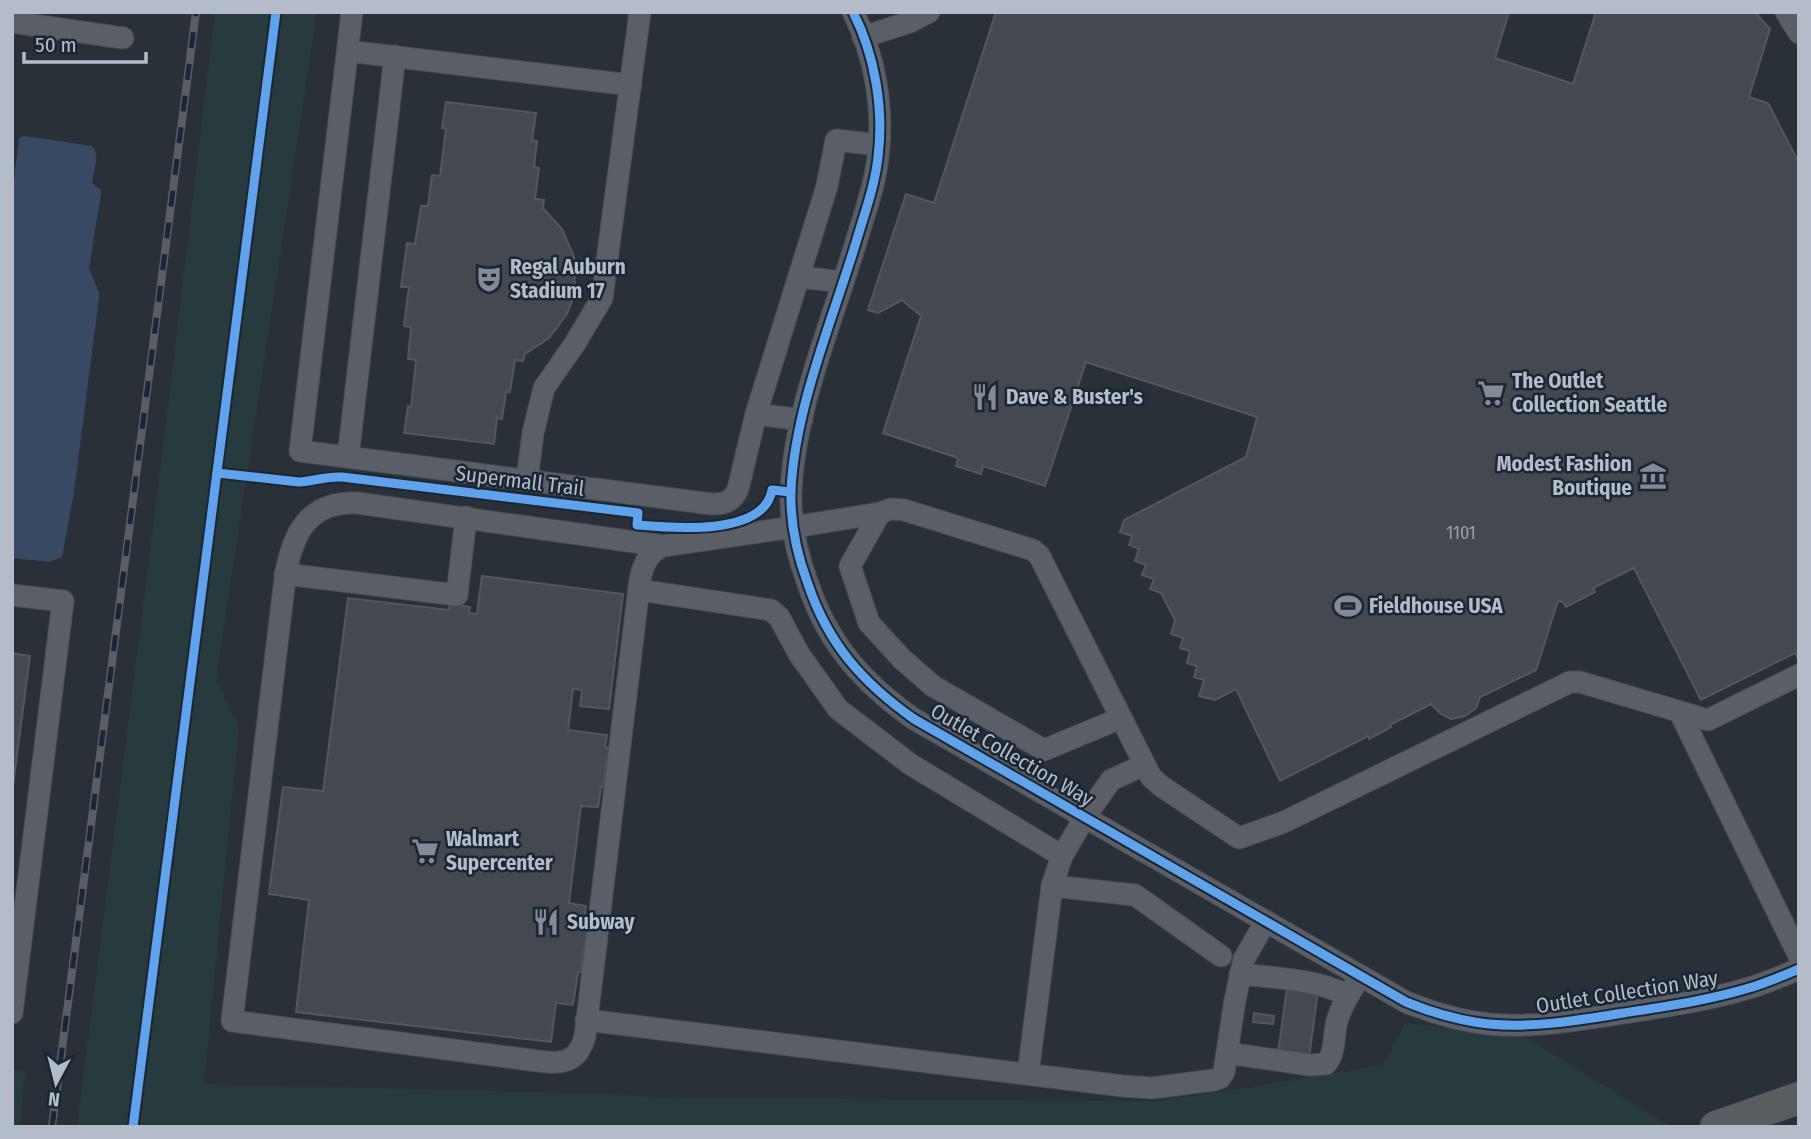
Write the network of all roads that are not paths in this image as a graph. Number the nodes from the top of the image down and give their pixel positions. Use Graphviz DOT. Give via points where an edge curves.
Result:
graph roads {
  1 [pos="352,12"];
  2 [pos="640,12"];
  3 [pos="853,12"];
  4 [pos="929,12"];
  5 [pos="1786,12"];
  6 [pos="12,22"];
  7 [pos="1799,33"];
  8 [pos="863,37"];
  9 [pos="123,38"];
  10 [pos="348,51"];
  11 [pos="395,56"];
  12 [pos="631,85"];
  13 [pos="879,145"];
  14 [pos="799,277"];
  15 [pos="843,282"];
  16 [pos="756,414"];
  17 [pos="802,420"];
  18 [pos="348,457"];
  19 [pos="527,480"];
  20 [pos="880,513"];
  21 [pos="466,517"];
  22 [pos="794,527"];
  23 [pos="663,546"];
  24 [pos="285,574"];
  25 [pos="639,590"];
  26 [pos="12,595"];
  27 [pos="1799,675"];
  28 [pos="1680,713"];
  29 [pos="1121,718"];
  30 [pos="914,719"];
  31 [pos="893,751"];
  32 [pos="1144,765"];
  33 [pos="1085,817"];
  34 [pos="1062,856"];
  35 [pos="1052,886"];
  36 [pos="1266,921"];
  37 [pos="1221,956"];
  38 [pos="1799,956"];
  39 [pos="1799,969"];
  40 [pos="1240,974"];
  41 [pos="1361,976"];
  42 [pos="1347,995"];
  43 [pos="12,1013"];
  44 [pos="586,1020"];
  45 [pos="1227,1053"];
  46 [pos="1028,1074"];
  47 [pos="1799,1098"];
  48 [pos="1716,1127"];
  1 -- 10 [label="street"];
  2 -- 12 [label="street"];
  3 -- 8 [label="street, Outlet Collection Way"];
  4 -- 8 [label="street"];
  5 -- 7 [label="street"];
  6 -- 9 [label="street"];
  8 -- 13 [label="street, Outlet Collection Way" via="877,94"];
  10 -- 11 [label="street"];
  10 -- 18 [label="street" via="300,452"];
  11 -- 12 [label="street"];
  11 -- 18 [label="street"];
  12 -- 19 [label="street" via="602,298 544,388"];
  13 -- 14 [label="street" via="835,140 827,186"];
  13 -- 15 [label="street, Outlet Collection Way" via="874,181"];
  14 -- 15 [label="street"];
  14 -- 16 [label="street"];
  15 -- 17 [label="street, Outlet Collection Way"];
  16 -- 17 [label="street"];
  16 -- 19 [label="street" via="737,492 725,503"];
  17 -- 22 [label="street, Outlet Collection Way" via="792,481"];
  18 -- 19 [label="street"];
  20 -- 22 [label="street"];
  20 -- 29 [label="street" via="904,510 1036,551"];
  20 -- 29 [label="street" via="850,566 869,623 933,686 1044,750"];
  21 -- 23 [label="street"];
  21 -- 24 [label="street" via="357,503 335,505 301,527"];
  21 -- 24 [label="street" via="457,594"];
  22 -- 23 [label="street"];
  22 -- 30 [label="street, Outlet Collection Way" via="802,566 824,625 865,679"];
  23 -- 25 [label="street" via="647,558"];
  24 -- 44 [label="street" via="232,1021 554,1063 567,1061 579,1051"];
  25 -- 31 [label="street" via="771,610 838,709"];
  25 -- 44 [label="street"];
  26 -- 43 [label="street" via="64,601"];
  27 -- 28 [label="street" via="1708,720"];
  28 -- 32 [label="street" via="1570,682 1284,822 1239,838 1161,786"];
  28 -- 38 [label="street"];
  29 -- 32 [label="street"];
  30 -- 31 [label="street"];
  30 -- 33 [label="street, Outlet Collection Way"];
  31 -- 34 [label="street"];
  32 -- 33 [label="street" via="1111,780"];
  33 -- 34 [label="street"];
  33 -- 36 [label="street, Outlet Collection Way"];
  34 -- 35 [label="street"];
  35 -- 37 [label="street" via="1135,895"];
  35 -- 46 [label="street"];
  36 -- 40 [label="street"];
  36 -- 41 [label="street, Outlet Collection Way"];
  39 -- 41 [label="street, Outlet Collection Way" via="1762,984 1652,1009 1531,1025 1490,1024 1435,1014"];
  40 -- 42 [label="street" via="1297,980"];
  40 -- 45 [label="street"];
  41 -- 42 [label="street"];
  42 -- 45 [label="street" via="1326,1064"];
  44 -- 46 [label="street"];
  45 -- 46 [label="street" via="1220,1078 1152,1088"];
  47 -- 48 [label="highway"];
}
